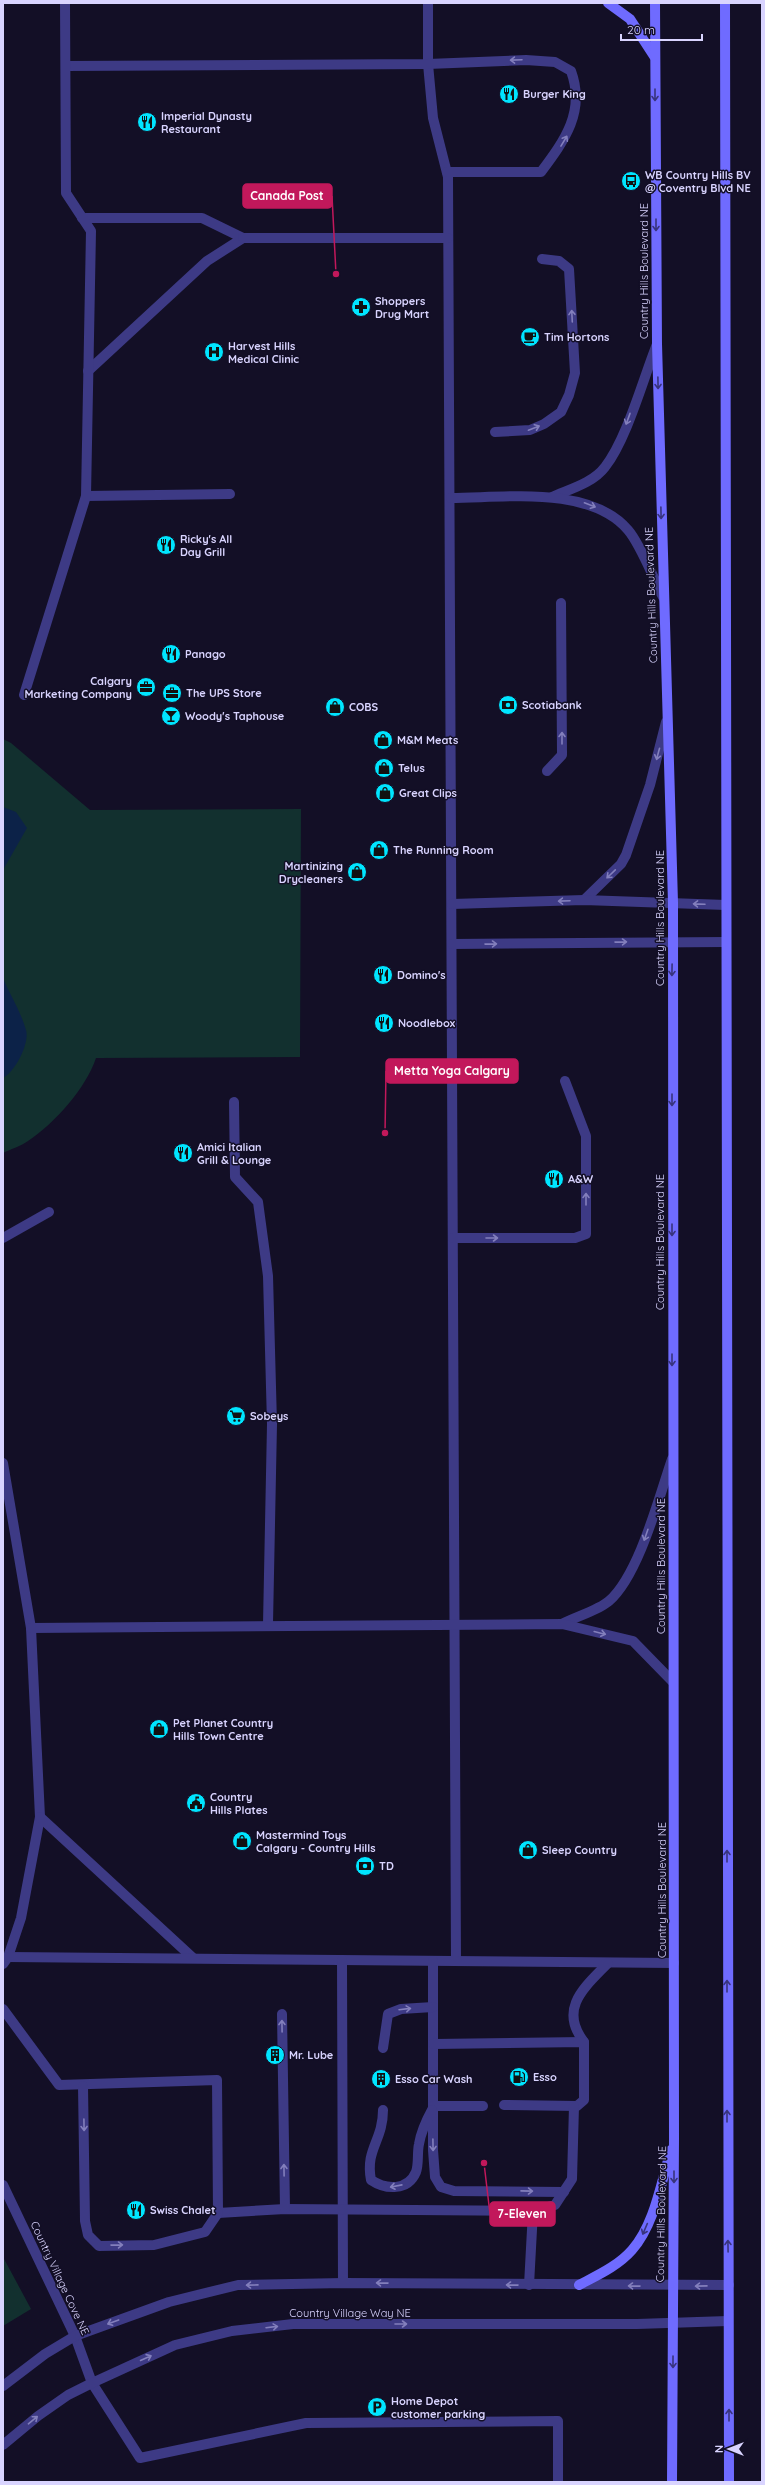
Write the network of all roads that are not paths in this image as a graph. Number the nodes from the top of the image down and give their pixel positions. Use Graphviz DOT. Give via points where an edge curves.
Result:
graph roads {
  1 [pos="65,3"];
  2 [pos="428,3"];
  3 [pos="608,3"];
  4 [pos="655,3"];
  5 [pos="725,3"];
  6 [pos="654,56"];
  7 [pos="428,64"];
  8 [pos="66,66"];
  9 [pos="447,172"];
  10 [pos="82,218"];
  11 [pos="243,238"];
  12 [pos="448,238"];
  13 [pos="542,259"];
  14 [pos="657,344"];
  15 [pos="88,371"];
  16 [pos="496,432"];
  17 [pos="230,494"];
  18 [pos="86,496"];
  19 [pos="552,497"];
  20 [pos="451,498"];
  21 [pos="662,597"];
  22 [pos="561,603"];
  23 [pos="24,695"];
  24 [pos="668,716"];
  25 [pos="547,771"];
  26 [pos="584,900"];
  27 [pos="673,903"];
  28 [pos="452,904"];
  29 [pos="726,905"];
  30 [pos="672,942"];
  31 [pos="726,942"];
  32 [pos="452,944"];
  33 [pos="565,1081"];
  34 [pos="234,1102"];
  35 [pos="48,1212"];
  36 [pos="3,1238"];
  37 [pos="453,1238"];
  38 [pos="672,1459"];
  39 [pos="3,1463"];
  40 [pos="268,1624"];
  41 [pos="562,1624"];
  42 [pos="454,1625"];
  43 [pos="31,1628"];
  44 [pos="673,1682"];
  45 [pos="40,1817"];
  46 [pos="193,1958"];
  47 [pos="6,1960"];
  48 [pos="342,1960"];
  49 [pos="433,1961"];
  50 [pos="456,1961"];
  51 [pos="608,1963"];
  52 [pos="674,1963"];
  53 [pos="433,2007"];
  54 [pos="3,2009"];
  55 [pos="282,2014"];
  56 [pos="584,2042"];
  57 [pos="433,2044"];
  58 [pos="383,2048"];
  59 [pos="83,2086"];
  60 [pos="433,2106"];
  61 [pos="483,2106"];
  62 [pos="504,2106"];
  63 [pos="574,2106"];
  64 [pos="384,2110"];
  65 [pos="674,2138"];
  66 [pos="3,2185"];
  67 [pos="564,2192"];
  68 [pos="285,2209"];
  69 [pos="343,2210"];
  70 [pos="533,2211"];
  71 [pos="218,2213"];
  72 [pos="343,2283"];
  73 [pos="530,2285"];
  74 [pos="579,2285"];
  75 [pos="729,2285"];
  76 [pos="673,2286"];
  77 [pos="728,2321"];
  78 [pos="673,2323"];
  79 [pos="75,2336"];
  80 [pos="92,2383"];
  81 [pos="3,2386"];
  82 [pos="3,2445"];
  83 [pos="558,2482"];
  84 [pos="672,2482"];
  85 [pos="730,2482"];
  1 -- 8 [label="street"];
  2 -- 7 [label="street"];
  3 -- 6 [label="main road" via="630,19"];
  4 -- 6 [label="main road, Country Hills Boulevard NE"];
  5 -- 29 [label="main road"];
  6 -- 14 [label="main road, Country Hills Boulevard NE, one-way"];
  7 -- 8 [label="street"];
  7 -- 9 [label="street" via="433,118"];
  9 -- 7 [label="street, one-way" via="541,172 565,140 572,122 575,82 571,71 555,62 526,60"];
  8 -- 10 [label="street" via="66,193"];
  9 -- 12 [label="street"];
  10 -- 11 [label="street" via="202,218"];
  10 -- 15 [label="street" via="91,231"];
  11 -- 12 [label="street"];
  11 -- 15 [label="street" via="207,261"];
  12 -- 20 [label="street"];
  16 -- 13 [label="street, one-way" via="530,430 561,412 575,373 569,270 559,261"];
  14 -- 19 [label="street, one-way" via="618,446 606,466 590,480"];
  14 -- 21 [label="main road, Country Hills Boulevard NE, one-way"];
  15 -- 18 [label="street"];
  17 -- 18 [label="street"];
  18 -- 23 [label="street"];
  19 -- 20 [label="street"];
  19 -- 21 [label="street, one-way" via="587,504 608,513 628,530"];
  20 -- 28 [label="street"];
  21 -- 24 [label="main road, Country Hills Boulevard NE"];
  25 -- 22 [label="street, one-way" via="562,755"];
  24 -- 26 [label="street, one-way" via="650,785 626,855 621,864"];
  24 -- 27 [label="main road, Country Hills Boulevard NE"];
  26 -- 27 [label="street"];
  26 -- 28 [label="street, one-way"];
  29 -- 27 [label="street, one-way"];
  27 -- 30 [label="main road, Country Hills Boulevard NE"];
  28 -- 32 [label="street"];
  29 -- 31 [label="main road"];
  30 -- 31 [label="street"];
  32 -- 30 [label="street, one-way"];
  30 -- 38 [label="main road, Country Hills Boulevard NE, one-way"];
  75 -- 31 [label="main road, one-way"];
  32 -- 37 [label="street"];
  37 -- 33 [label="street, one-way" via="575,1238 586,1234 586,1136"];
  34 -- 40 [label="street" via="235,1177 258,1202 268,1276 272,1424"];
  35 -- 36 [label="street"];
  37 -- 42 [label="street"];
  38 -- 41 [label="street, one-way" via="640,1553 620,1587 609,1601"];
  38 -- 44 [label="main road, Country Hills Boulevard NE"];
  39 -- 43 [label="street"];
  40 -- 42 [label="street"];
  40 -- 43 [label="street"];
  41 -- 42 [label="street"];
  41 -- 44 [label="street, one-way" via="633,1641"];
  42 -- 50 [label="street"];
  43 -- 45 [label="street"];
  44 -- 52 [label="main road, Country Hills Boulevard NE"];
  45 -- 46 [label="street"];
  45 -- 47 [label="street" via="21,1918"];
  46 -- 47 [label="street"];
  46 -- 48 [label="street"];
  48 -- 49 [label="street"];
  48 -- 69 [label="street"];
  49 -- 50 [label="street"];
  49 -- 53 [label="street"];
  50 -- 51 [label="street"];
  51 -- 52 [label="street"];
  51 -- 56 [label="street" via="578,1994 573,2005 577,2033"];
  52 -- 65 [label="main road, Country Hills Boulevard NE"];
  53 -- 57 [label="street"];
  58 -- 53 [label="street, one-way" via="388,2014 401,2009"];
  54 -- 59 [label="street" via="59,2085"];
  68 -- 55 [label="street, one-way"];
  56 -- 57 [label="street"];
  56 -- 63 [label="street" via="584,2100"];
  57 -- 60 [label="street"];
  59 -- 71 [label="street" via="217,2080"];
  59 -- 71 [label="street, one-way" via="85,2221 88,2235 99,2246 154,2245 205,2232"];
  60 -- 61 [label="street"];
  60 -- 64 [label="street, one-way" via="423,2127 417,2170 412,2180 399,2187 387,2187 371,2180 370,2158 383,2127"];
  60 -- 67 [label="street, one-way" via="435,2177 441,2187 454,2190"];
  62 -- 63 [label="street"];
  63 -- 67 [label="street" via="572,2179"];
  65 -- 74 [label="main road, one-way" via="645,2232 625,2257"];
  65 -- 76 [label="main road, Country Hills Boulevard NE, one-way"];
  66 -- 79 [label="street, Country Village Cove NE"];
  67 -- 70 [label="street" via="555,2205"];
  68 -- 69 [label="street"];
  68 -- 71 [label="street"];
  69 -- 70 [label="street"];
  69 -- 72 [label="street"];
  70 -- 73 [label="street"];
  73 -- 72 [label="street, one-way"];
  72 -- 79 [label="street, one-way" via="238,2285 169,2302"];
  73 -- 74 [label="street"];
  76 -- 74 [label="street, one-way"];
  75 -- 76 [label="street, one-way"];
  75 -- 77 [label="main road"];
  76 -- 78 [label="main road, Country Hills Boulevard NE"];
  77 -- 78 [label="street, Country Village Way NE"];
  85 -- 77 [label="main road, one-way"];
  80 -- 78 [label="street, Country Village Way NE, one-way" via="175,2345 232,2331 293,2324"];
  78 -- 84 [label="main road, Country Hills Boulevard NE, one-way"];
  79 -- 80 [label="street, Country Village Cove NE"];
  79 -- 81 [label="street" via="45,2354"];
  82 -- 80 [label="street, Country Village Way NE, one-way" via="68,2395"];
  80 -- 83 [label="street, Country Village Cove NE" via="140,2458 306,2423 558,2421"];
}
